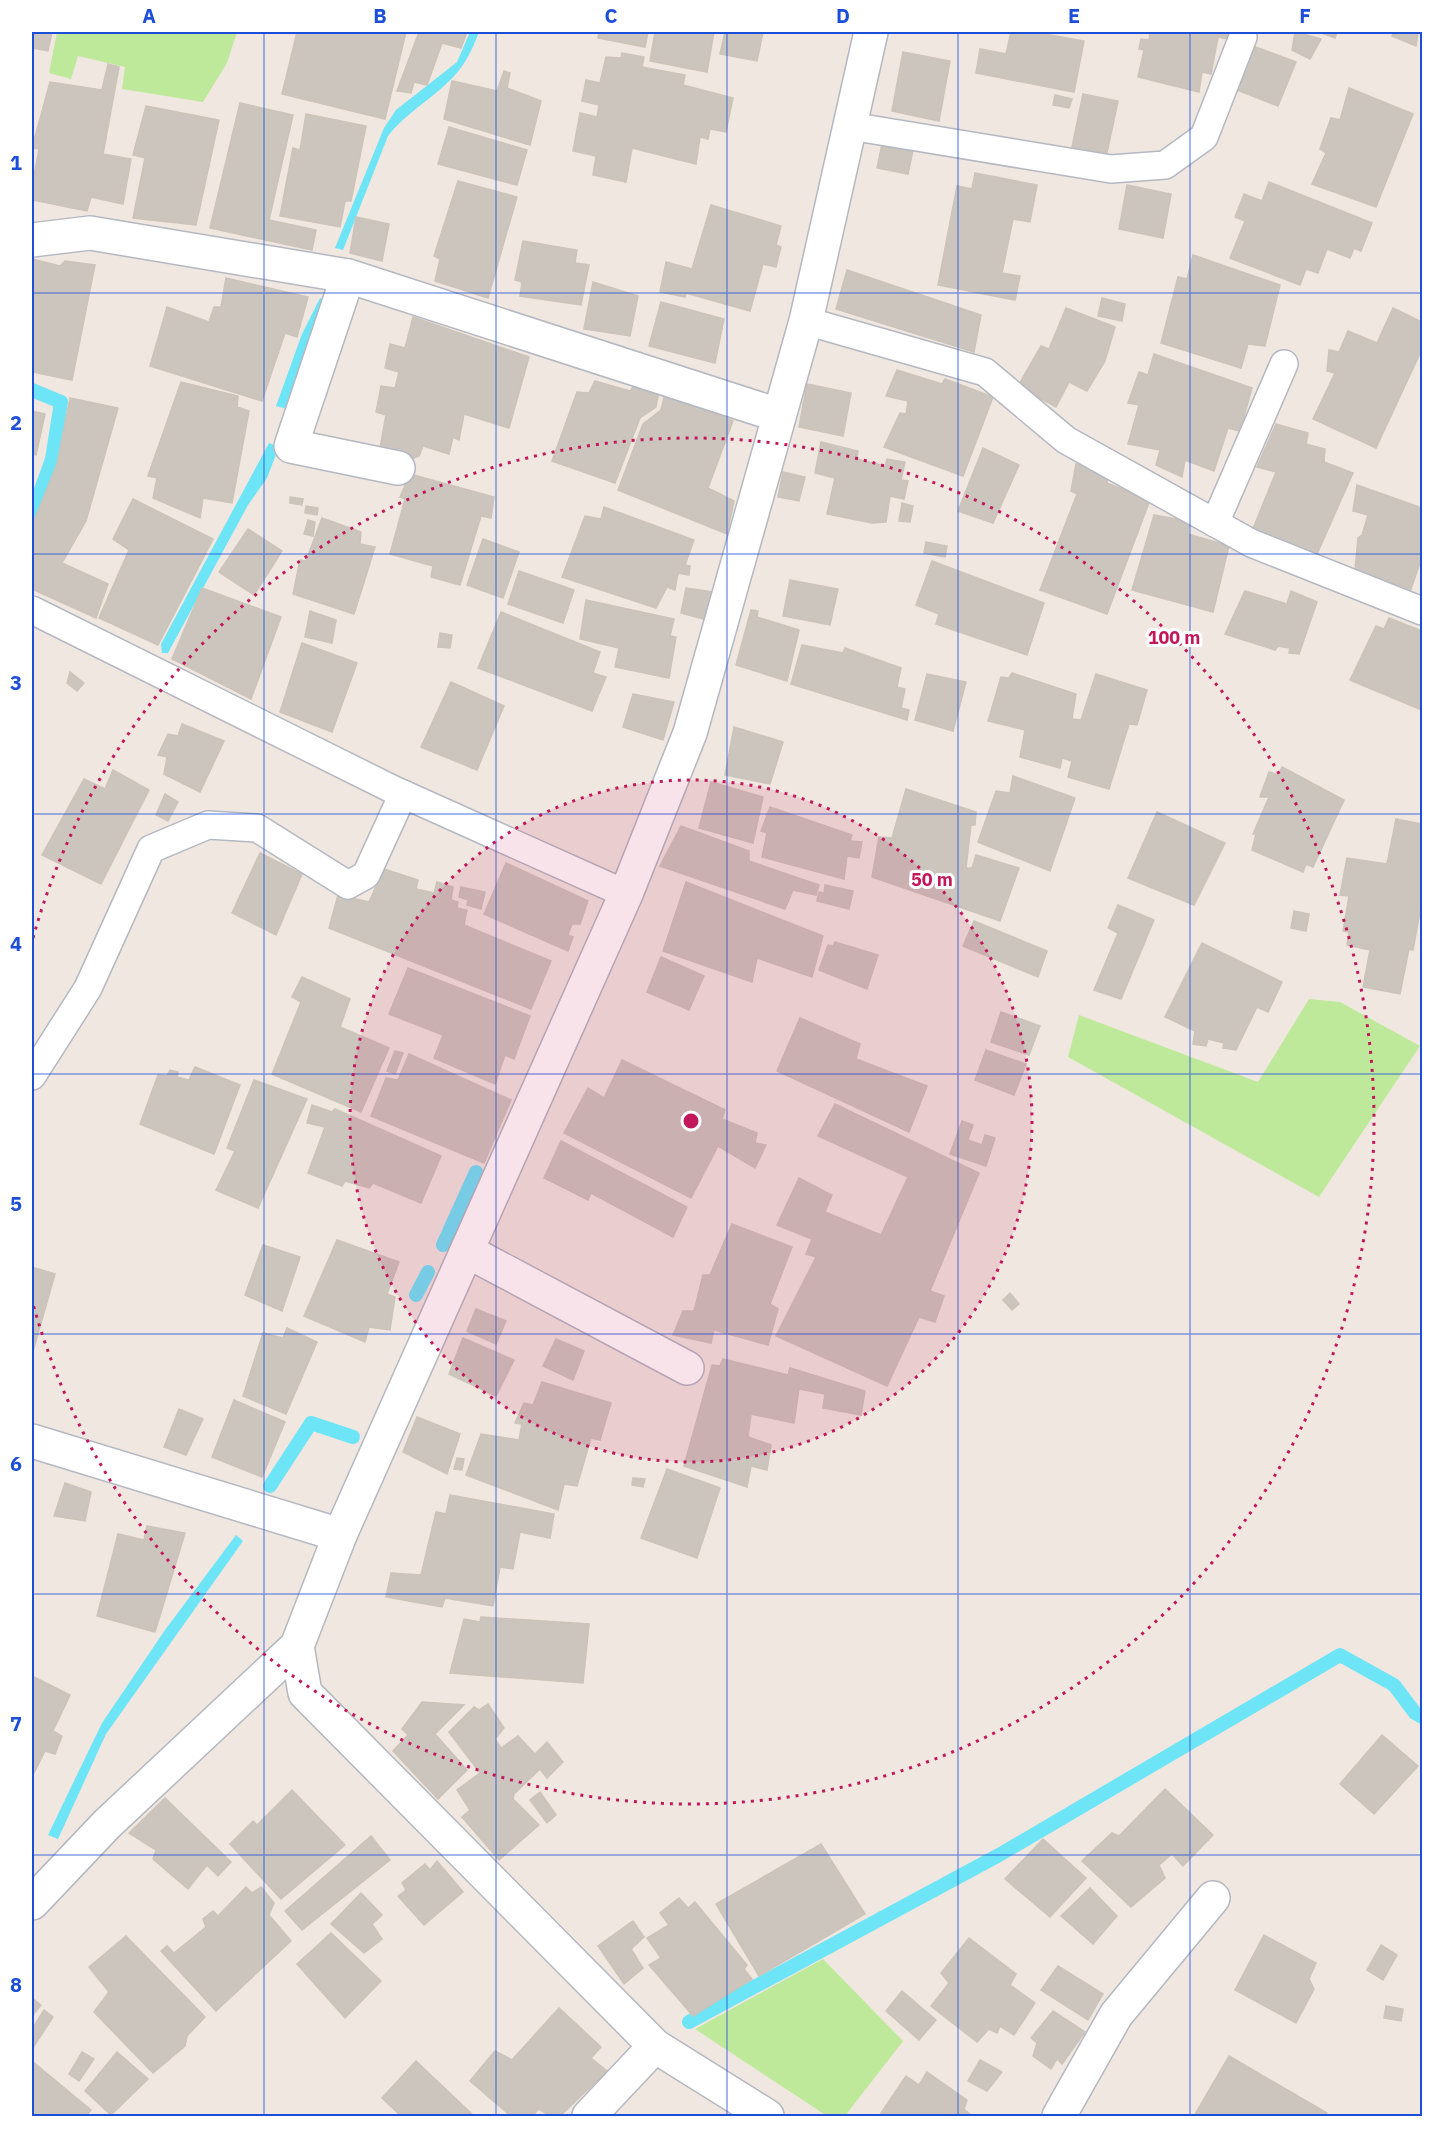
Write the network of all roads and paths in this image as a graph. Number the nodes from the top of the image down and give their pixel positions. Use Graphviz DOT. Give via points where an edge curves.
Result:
graph roads {
  1 [pos="872,32"];
  2 [pos="1243,37"];
  3 [pos="850,126"];
  4 [pos="32,240"];
  5 [pos="348,276"];
  6 [pos="806,321"];
  7 [pos="1284,364"];
  8 [pos="778,415"];
  9 [pos="398,468"];
  10 [pos="1215,523"];
  11 [pos="32,610"];
  12 [pos="1422,611"];
  13 [pos="403,794"];
  14 [pos="626,894"];
  15 [pos="32,1076"];
  16 [pos="467,1251"];
  17 [pos="687,1368"];
  18 [pos="32,1441"];
  19 [pos="340,1535"];
  20 [pos="297,1646"];
  21 [pos="1213,1898"];
  22 [pos="32,1903"];
  23 [pos="656,2046"];
  24 [pos="589,2116"];
  25 [pos="767,2116"];
  26 [pos="1059,2116"];
  1 -- 3 [label="street"];
  2 -- 3 [label="lane" via="1204,137 1165,165 1111,169"];
  3 -- 6 [label="street"];
  4 -- 5 [label="street" via="90,233"];
  5 -- 8 [label="street"];
  5 -- 9 [label="street" via="291,446"];
  6 -- 8 [label="street"];
  6 -- 10 [label="lane" via="985,372 1066,440"];
  7 -- 10 [label="lane"];
  8 -- 14 [label="street" via="690,733"];
  10 -- 12 [label="lane" via="1251,543"];
  11 -- 13 [label="lane"];
  13 -- 14 [label="lane"];
  13 -- 15 [label="lane" via="366,875 348,885 257,828 208,825 151,849 87,988"];
  14 -- 16 [label="street"];
  16 -- 17 [label="street"];
  16 -- 19 [label="street"];
  18 -- 19 [label="street"];
  19 -- 20 [label="street"];
  20 -- 22 [label="street" via="107,1824"];
  20 -- 23 [label="street" via="305,1693"];
  21 -- 26 [label="street" via="1116,2015"];
  23 -- 24 [label="street"];
  23 -- 25 [label="street"];
}
